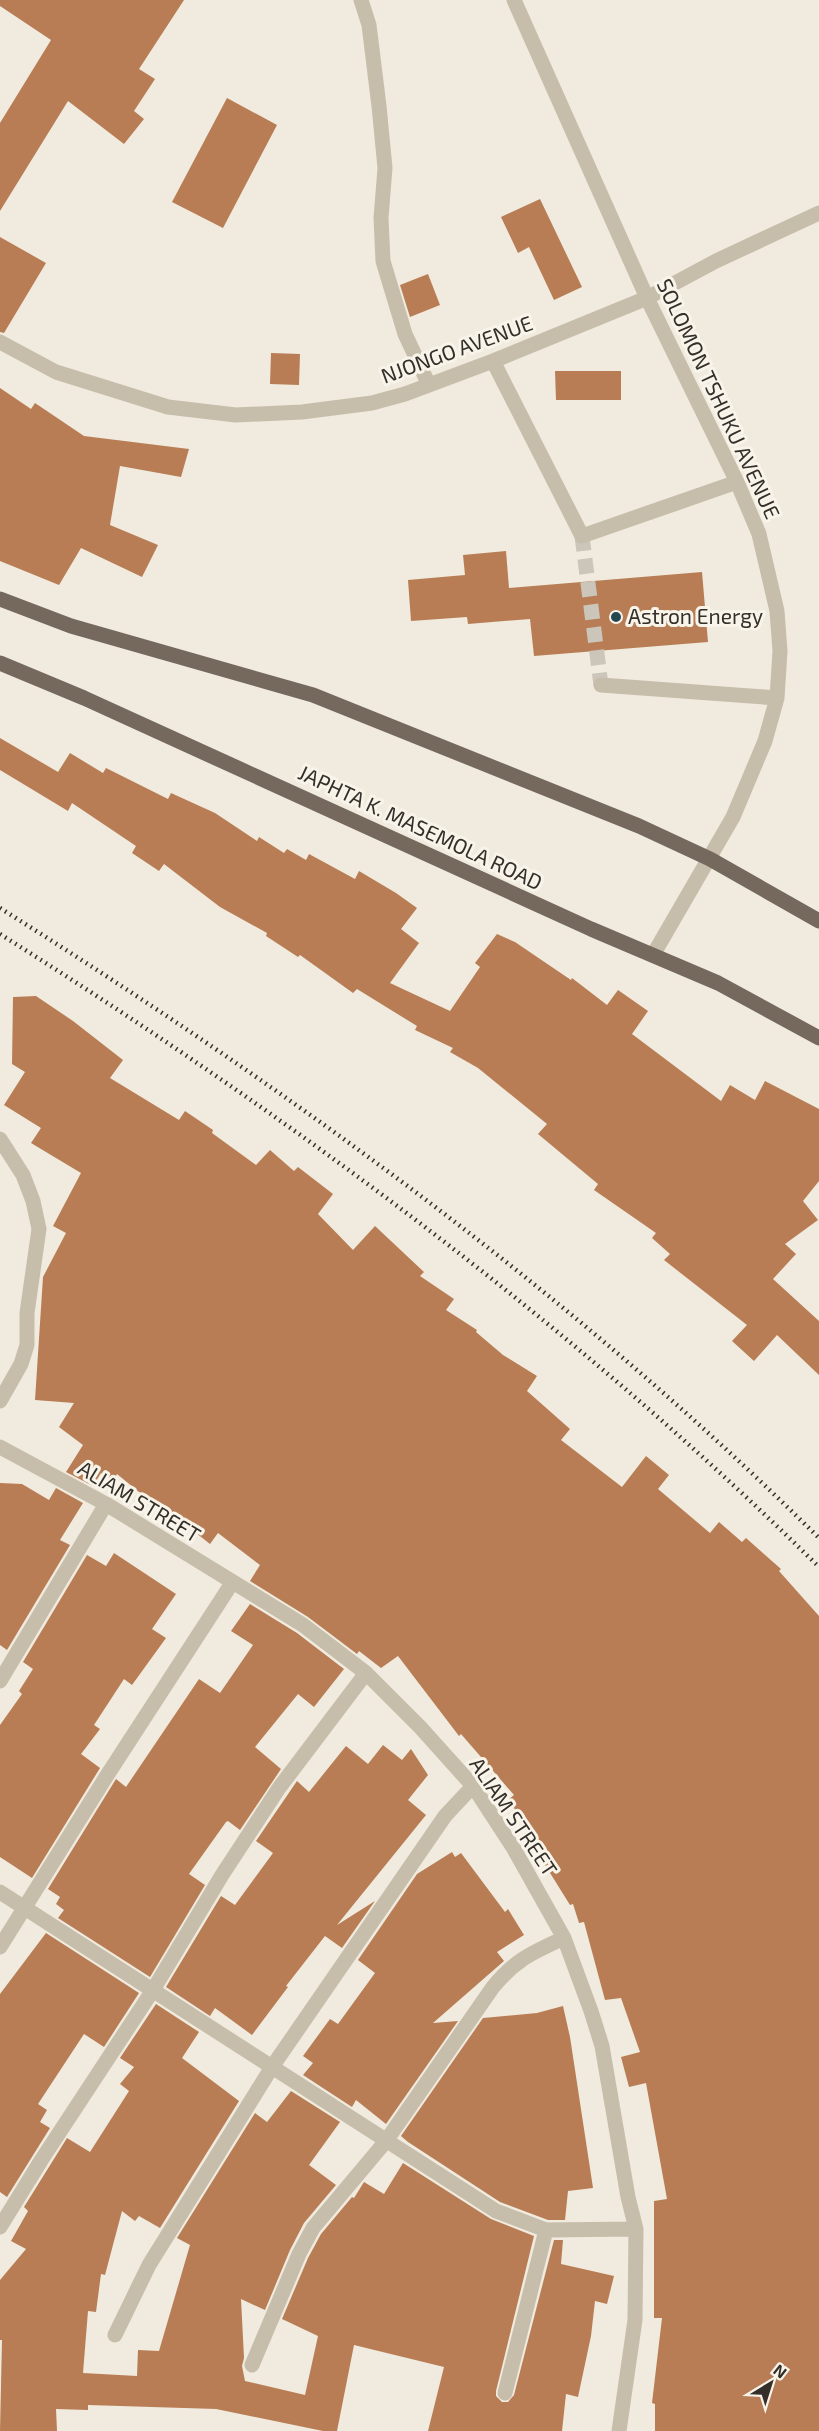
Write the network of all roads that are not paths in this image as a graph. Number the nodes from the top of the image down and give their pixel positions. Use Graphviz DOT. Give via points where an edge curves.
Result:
graph roads {
  1 [pos="361,0"];
  2 [pos="514,0"];
  3 [pos="819,213"];
  4 [pos="647,298"];
  5 [pos="0,342"];
  6 [pos="493,361"];
  7 [pos="429,385"];
  8 [pos="737,482"];
  9 [pos="0,598"];
  10 [pos="0,663"];
  11 [pos="601,686"];
  12 [pos="777,698"];
  13 [pos="711,859"];
  14 [pos="819,921"];
  15 [pos="654,955"];
  16 [pos="819,1038"];
  17 [pos="0,1139"];
  18 [pos="0,1401"];
  19 [pos="0,1447"];
  20 [pos="106,1504"];
  21 [pos="232,1583"];
  22 [pos="366,1673"];
  23 [pos="0,1681"];
  24 [pos="473,1786"];
  25 [pos="0,1892"];
  26 [pos="25,1906"];
  27 [pos="564,1938"];
  28 [pos="0,1947"];
  29 [pos="153,1990"];
  30 [pos="272,2067"];
  31 [pos="386,2141"];
  32 [pos="0,2227"];
  33 [pos="636,2229"];
  34 [pos="546,2230"];
  35 [pos="115,2335"];
  36 [pos="252,2365"];
  37 [pos="506,2393"];
  38 [pos="619,2431"];
  1 -- 7 [label="street" via="369,25 385,168 383,261 405,334"];
  2 -- 4 [label="street, SOLOMON TSHUKU AVENUE"];
  3 -- 4 [label="street, NJONGO AVENUE"];
  4 -- 6 [label="street, NJONGO AVENUE"];
  4 -- 8 [label="street, SOLOMON TSHUKU AVENUE"];
  5 -- 7 [label="street, NJONGO AVENUE" via="56,372 109,390 168,407 236,415 372,403"];
  6 -- 7 [label="street, NJONGO AVENUE"];
  6 -- 8 [label="street" via="582,536"];
  8 -- 12 [label="street, SOLOMON TSHUKU AVENUE" via="759,534 777,611"];
  9 -- 13 [label="main road" via="71,626 314,695 639,826"];
  10 -- 15 [label="main road, JAPHTA K. MASEMOLA ROAD"];
  11 -- 12 [label="street"];
  12 -- 13 [label="street, SOLOMON TSHUKU AVENUE" via="753,772"];
  13 -- 14 [label="main road"];
  13 -- 15 [label="street, SOLOMON TSHUKU AVENUE"];
  15 -- 16 [label="main road, JAPHTA K. MASEMOLA ROAD" via="718,983"];
  17 -- 18 [label="street" via="23,1175 39,1229 27,1313 27,1345"];
  19 -- 20 [label="street, ALIAM STREET"];
  20 -- 21 [label="street, ALIAM STREET"];
  20 -- 23 [label="street"];
  21 -- 22 [label="street, ALIAM STREET" via="303,1625"];
  21 -- 26 [label="street"];
  22 -- 24 [label="street, ALIAM STREET"];
  22 -- 29 [label="street" via="279,1788"];
  24 -- 27 [label="street, ALIAM STREET"];
  24 -- 30 [label="street" via="445,1816"];
  25 -- 26 [label="street"];
  26 -- 28 [label="street"];
  26 -- 29 [label="street"];
  27 -- 31 [label="street" via="524,1956 508,1969"];
  27 -- 33 [label="street, ALIAM STREET" via="602,2046"];
  29 -- 30 [label="street"];
  29 -- 32 [label="street"];
  30 -- 31 [label="street"];
  30 -- 35 [label="street" via="149,2265"];
  31 -- 34 [label="street" via="496,2211"];
  31 -- 36 [label="street" via="313,2228"];
  33 -- 34 [label="street"];
  33 -- 38 [label="street, ALIAM STREET" via="635,2320"];
  34 -- 37 [label="street"];
}
